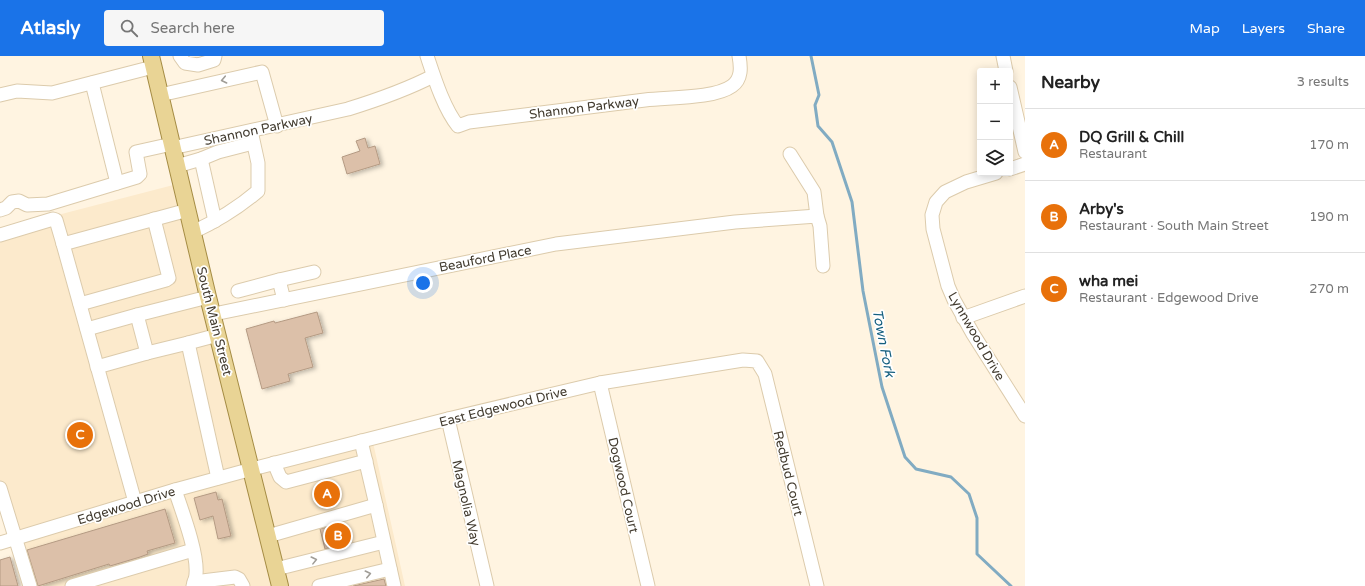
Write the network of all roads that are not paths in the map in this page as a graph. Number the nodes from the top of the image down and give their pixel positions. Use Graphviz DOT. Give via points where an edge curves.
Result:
graph roads {
  1 [pos="180,56"];
  2 [pos="215,56"];
  3 [pos="427,56"];
  4 [pos="739,56"];
  5 [pos="1003,56"];
  6 [pos="152,61"];
  7 [pos="1005,68"];
  8 [pos="433,76"];
  9 [pos="92,83"];
  10 [pos="0,95"];
  11 [pos="160,95"];
  12 [pos="1013,100"];
  13 [pos="277,126"];
  14 [pos="252,137"];
  15 [pos="172,146"];
  16 [pos="1025,152"];
  17 [pos="790,154"];
  18 [pos="202,159"];
  19 [pos="1025,164"];
  20 [pos="177,166"];
  21 [pos="1013,168"];
  22 [pos="986,176"];
  23 [pos="117,183"];
  24 [pos="0,210"];
  25 [pos="188,210"];
  26 [pos="817,216"];
  27 [pos="154,220"];
  28 [pos="215,221"];
  29 [pos="193,232"];
  30 [pos="0,234"];
  31 [pos="63,244"];
  32 [pos="823,266"];
  33 [pos="314,272"];
  34 [pos="280,280"];
  35 [pos="238,291"];
  36 [pos="1025,296"];
  37 [pos="208,297"];
  38 [pos="284,300"];
  39 [pos="80,304"];
  40 [pos="214,314"];
  41 [pos="137,315"];
  42 [pos="963,318"];
  43 [pos="87,329"];
  44 [pos="218,335"];
  45 [pos="188,343"];
  46 [pos="147,353"];
  47 [pos="757,361"];
  48 [pos="98,367"];
  49 [pos="600,383"];
  50 [pos="1025,416"];
  51 [pos="448,419"];
  52 [pos="361,441"];
  53 [pos="366,461"];
  54 [pos="274,463"];
  55 [pos="252,469"];
  56 [pos="218,478"];
  57 [pos="0,488"];
  58 [pos="175,490"];
  59 [pos="135,502"];
  60 [pos="376,505"];
  61 [pos="268,536"];
  62 [pos="16,538"];
  63 [pos="384,542"];
  64 [pos="0,543"];
  65 [pos="193,550"];
  66 [pos="276,569"];
  67 [pos="390,569"];
  68 [pos="199,583"];
  69 [pos="30,586"];
  70 [pos="72,586"];
  71 [pos="242,586"];
  72 [pos="280,586"];
  73 [pos="318,586"];
  74 [pos="394,586"];
  75 [pos="487,586"];
  76 [pos="648,586"];
  77 [pos="817,586"];
  1 -- 2 [label="street" via="185,63 198,65 214,60"];
  3 -- 8 [label="street, Shannon Parkway"];
  4 -- 8 [label="street, Shannon Parkway" via="740,75 733,86 722,92 647,99 469,122 458,126 451,119"];
  5 -- 7 [label="street"];
  6 -- 9 [label="street"];
  6 -- 11 [label="main road, South Main Street"];
  8 -- 13 [label="street, Shannon Parkway" via="369,103"];
  9 -- 10 [label="street" via="52,93 17,91"];
  9 -- 23 [label="street"];
  13 -- 11 [label="street, one-way" via="262,72"];
  11 -- 15 [label="main road, South Main Street"];
  12 -- 16 [label="street"];
  13 -- 14 [label="street, Shannon Parkway"];
  14 -- 15 [label="street, Shannon Parkway"];
  14 -- 18 [label="street"];
  14 -- 28 [label="street" via="258,163 258,191 243,204"];
  15 -- 20 [label="main road, South Main Street"];
  15 -- 23 [label="street, Shannon Parkway" via="136,152 140,174"];
  17 -- 26 [label="street" via="814,192"];
  18 -- 20 [label="street"];
  18 -- 28 [label="street"];
  19 -- 21 [label="street"];
  20 -- 25 [label="main road, South Main Street"];
  22 -- 42 [label="street, Lynnwood Drive" via="945,192 936,202 932,215 933,229 948,286"];
  23 -- 24 [label="street" via="48,204 27,205 18,201 12,202"];
  25 -- 27 [label="street"];
  25 -- 29 [label="main road, South Main Street"];
  26 -- 32 [label="street"];
  26 -- 38 [label="street, Beauford Place" via="735,222 556,244"];
  27 -- 31 [label="street"];
  27 -- 39 [label="street" via="169,278"];
  28 -- 29 [label="street"];
  29 -- 37 [label="main road, South Main Street"];
  30 -- 31 [label="street" via="53,218 56,220"];
  31 -- 39 [label="street"];
  33 -- 34 [label="street"];
  34 -- 35 [label="street"];
  34 -- 38 [label="street"];
  36 -- 42 [label="street"];
  37 -- 40 [label="main road, South Main Street"];
  37 -- 41 [label="street"];
  38 -- 40 [label="street, Beauford Place"];
  39 -- 43 [label="street"];
  40 -- 44 [label="main road, South Main Street"];
  41 -- 43 [label="street"];
  41 -- 46 [label="street"];
  42 -- 50 [label="street, Lynnwood Drive"];
  43 -- 48 [label="street"];
  44 -- 45 [label="street"];
  44 -- 55 [label="main road, South Main Street"];
  45 -- 46 [label="street"];
  45 -- 56 [label="street"];
  46 -- 48 [label="street"];
  47 -- 49 [label="street, East Edgewood Drive" via="735,361"];
  47 -- 77 [label="street, Redbud Court" via="765,374"];
  48 -- 59 [label="street"];
  49 -- 51 [label="street, East Edgewood Drive"];
  49 -- 76 [label="street, Dogwood Court"];
  51 -- 52 [label="street, East Edgewood Drive"];
  51 -- 75 [label="street, Magnolia Way"];
  52 -- 53 [label="street"];
  52 -- 54 [label="street, East Edgewood Drive"];
  53 -- 54 [label="street" via="286,482 280,477"];
  53 -- 60 [label="street"];
  54 -- 55 [label="street, East Edgewood Drive"];
  55 -- 56 [label="street, Edgewood Drive"];
  55 -- 61 [label="main road, South Main Street"];
  56 -- 58 [label="street, Edgewood Drive"];
  57 -- 62 [label="street"];
  58 -- 59 [label="street, Edgewood Drive"];
  58 -- 65 [label="street"];
  59 -- 62 [label="street, Edgewood Drive"];
  60 -- 61 [label="street"];
  60 -- 63 [label="street"];
  61 -- 66 [label="main road, South Main Street"];
  62 -- 64 [label="street, Edgewood Drive"];
  62 -- 69 [label="street"];
  66 -- 63 [label="street, one-way"];
  63 -- 67 [label="street"];
  65 -- 68 [label="street"];
  65 -- 70 [label="street"];
  66 -- 72 [label="main road, South Main Street"];
  73 -- 67 [label="street, one-way"];
  67 -- 74 [label="street"];
  68 -- 71 [label="street" via="235,577"];
}
